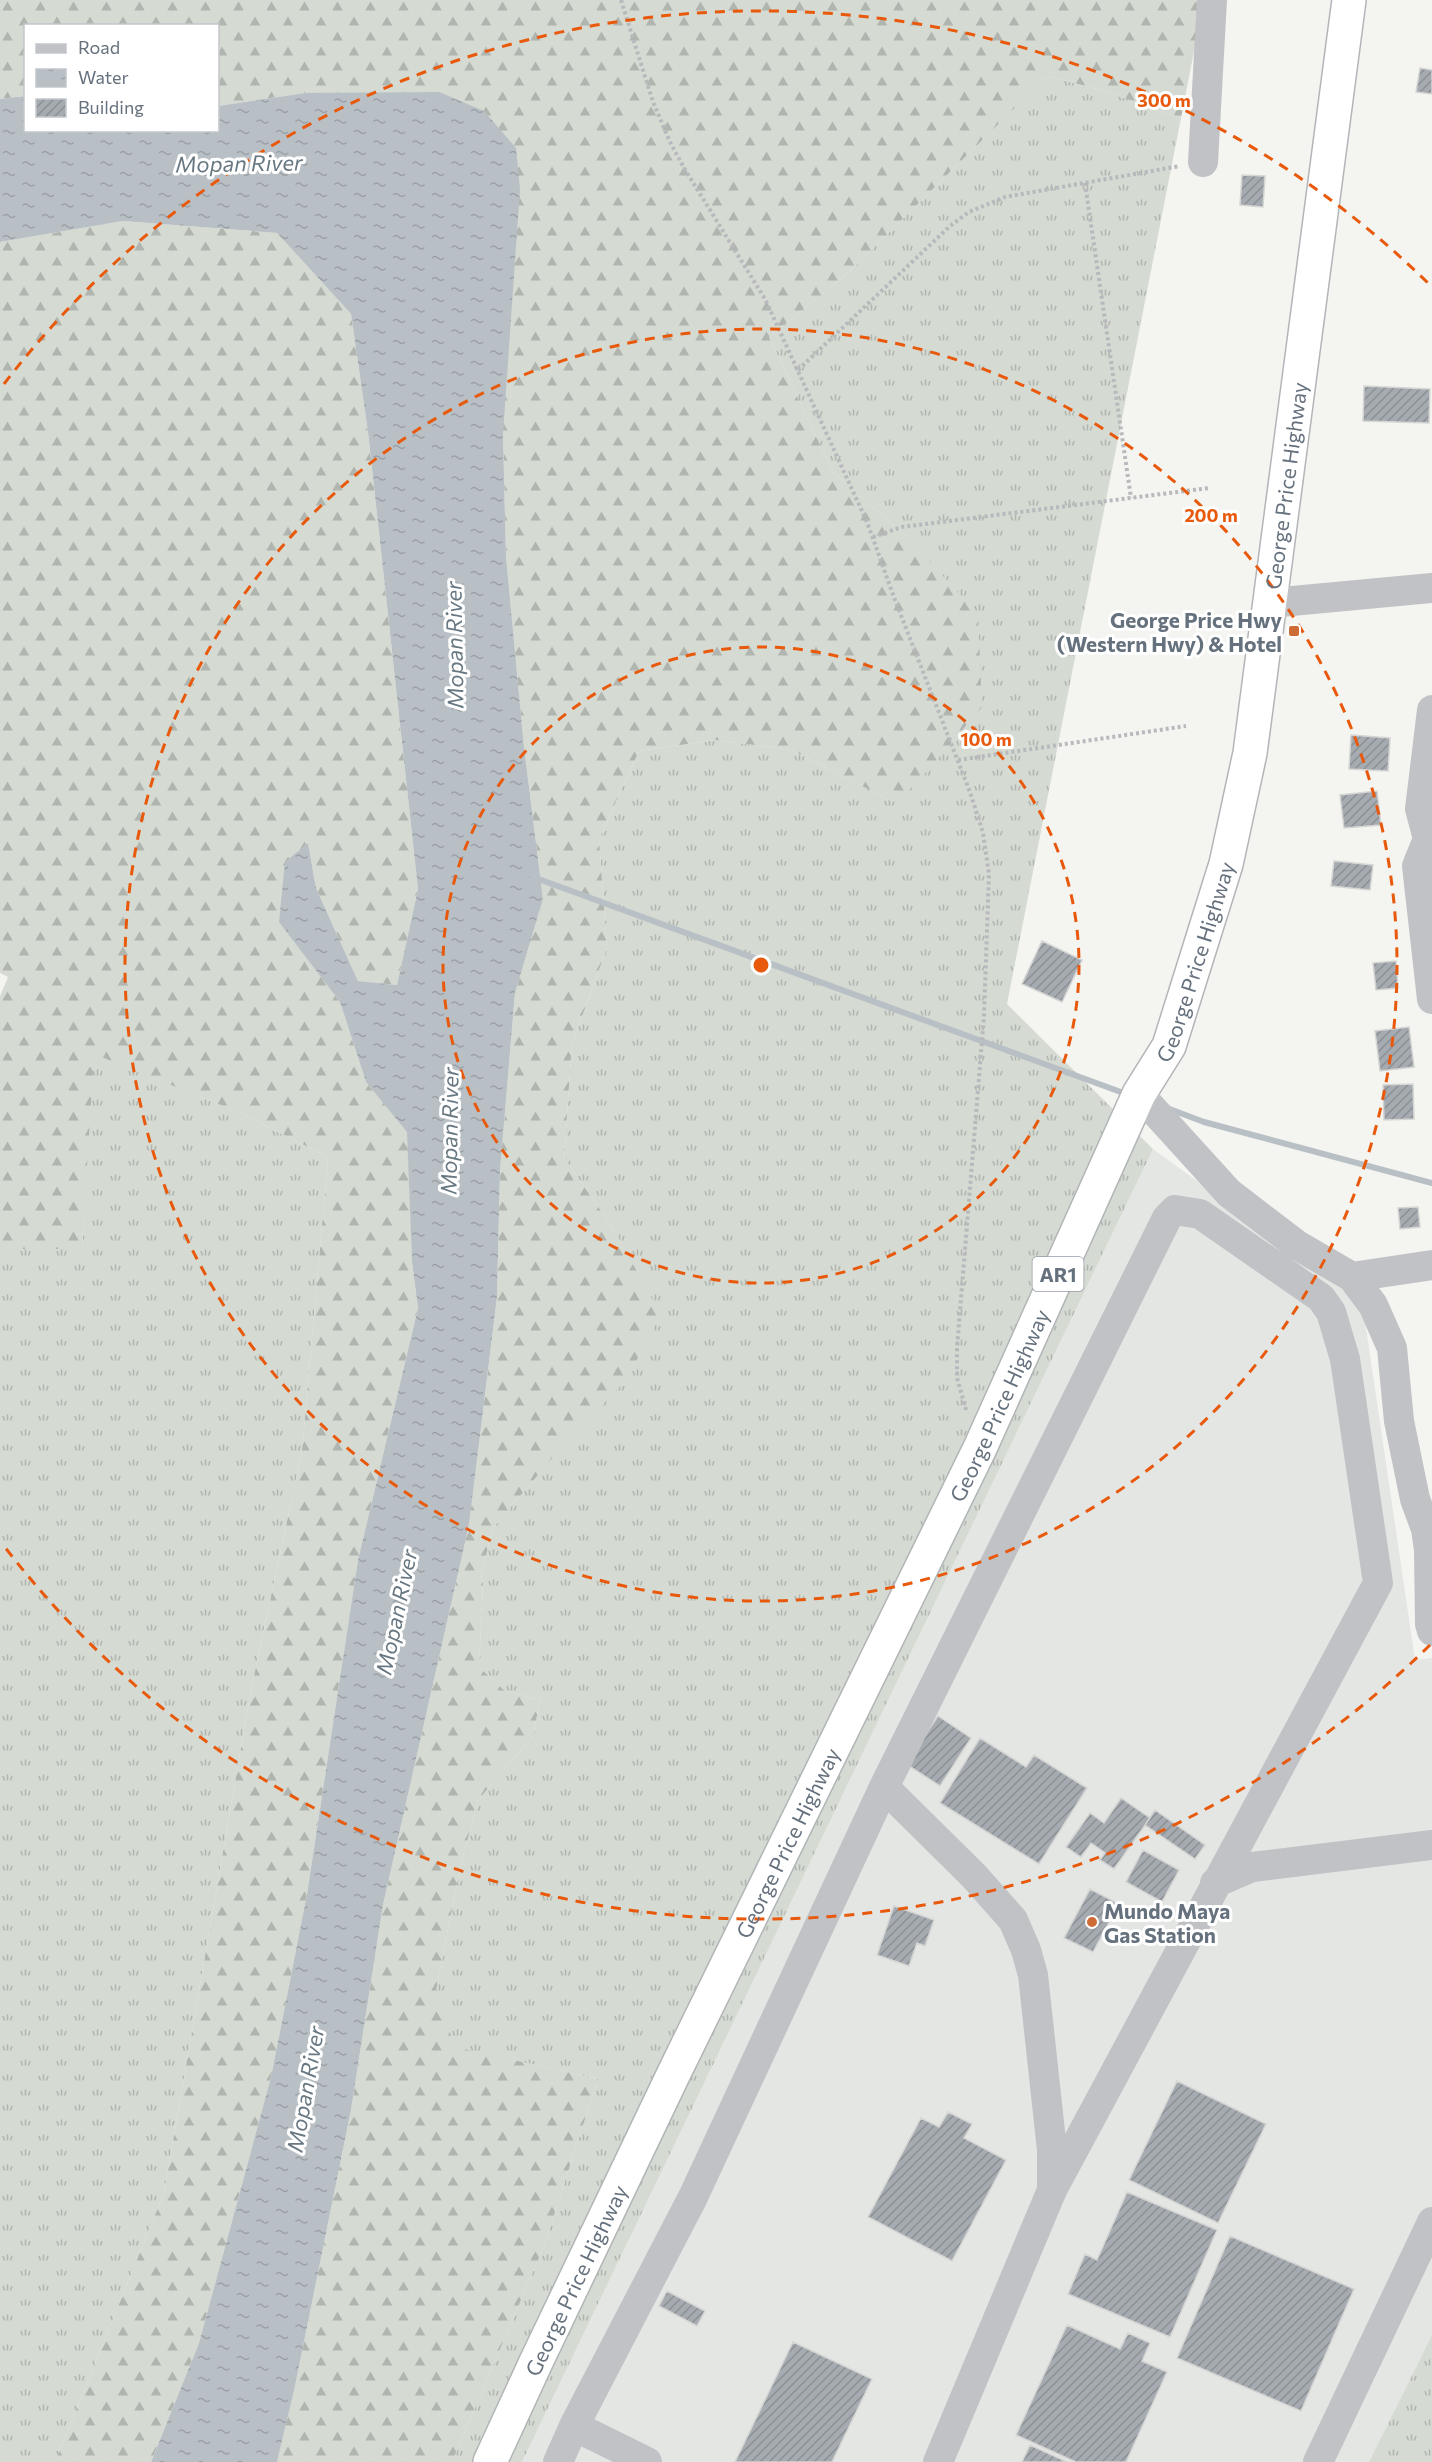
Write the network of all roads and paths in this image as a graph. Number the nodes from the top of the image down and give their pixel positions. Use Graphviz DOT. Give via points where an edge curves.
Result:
graph roads {
  1 [pos="621,0"];
  2 [pos="1212,0"];
  3 [pos="1349,0"];
  4 [pos="1203,162"];
  5 [pos="1085,183"];
  6 [pos="798,370"];
  7 [pos="1209,488"];
  8 [pos="1131,498"];
  9 [pos="873,537"];
  10 [pos="1432,588"];
  11 [pos="1270,603"];
  12 [pos="1432,710"];
  13 [pos="1186,726"];
  14 [pos="958,760"];
  15 [pos="1430,840"];
  16 [pos="1432,999"];
  17 [pos="1139,1094"];
  18 [pos="1432,1265"];
  19 [pos="1352,1277"];
  20 [pos="1403,1443"];
  21 [pos="980,1448"];
  22 [pos="1432,1461"];
  23 [pos="1432,1630"];
  24 [pos="884,1787"];
  25 [pos="1432,1845"];
  26 [pos="1215,1883"];
  27 [pos="1052,2190"];
  28 [pos="1432,2222"];
  29 [pos="574,2426"];
  30 [pos="490,2462"];
  31 [pos="558,2462"];
  32 [pos="647,2462"];
  33 [pos="938,2462"];
  34 [pos="1318,2462"];
  1 -- 6 [label="path" via="653,102 670,142 765,298"];
  2 -- 4 [label="street"];
  3 -- 11 [label="highway, George Price Highway / AR1"];
  4 -- 5 [label="path"];
  5 -- 6 [label="path" via="1005,197 969,212"];
  5 -- 8 [label="path"];
  6 -- 9 [label="path"];
  7 -- 8 [label="path"];
  8 -- 9 [label="path" via="902,527"];
  9 -- 14 [label="path"];
  10 -- 11 [label="street"];
  11 -- 17 [label="highway, George Price Highway / AR1" via="1250,753 1226,864 1169,1046"];
  12 -- 15 [label="street" via="1420,809"];
  13 -- 14 [label="path"];
  14 -- 21 [label="path" via="983,833 989,873 984,1016 957,1348 957,1378"];
  15 -- 16 [label="street" via="1417,866"];
  17 -- 19 [label="street" via="1229,1193 1297,1245"];
  17 -- 21 [label="highway, George Price Highway / AR1"];
  18 -- 19 [label="street"];
  19 -- 20 [label="street" via="1373,1305 1392,1348"];
  20 -- 22 [label="street" via="1413,1453"];
  20 -- 23 [label="street" via="1414,1499 1426,1529"];
  21 -- 30 [label="highway, George Price Highway / AR1" via="659,2105"];
  24 -- 26 [label="street" via="1167,1218 1175,1210 1200,1214 1321,1298 1330,1312 1345,1359 1378,1583"];
  24 -- 27 [label="street" via="1007,1913 1026,1950 1052,2150"];
  24 -- 29 [label="street" via="693,2197"];
  25 -- 26 [label="street" via="1252,1867"];
  26 -- 27 [label="street"];
  27 -- 33 [label="street"];
  28 -- 34 [label="street"];
  29 -- 31 [label="street"];
  29 -- 32 [label="street"];
}
